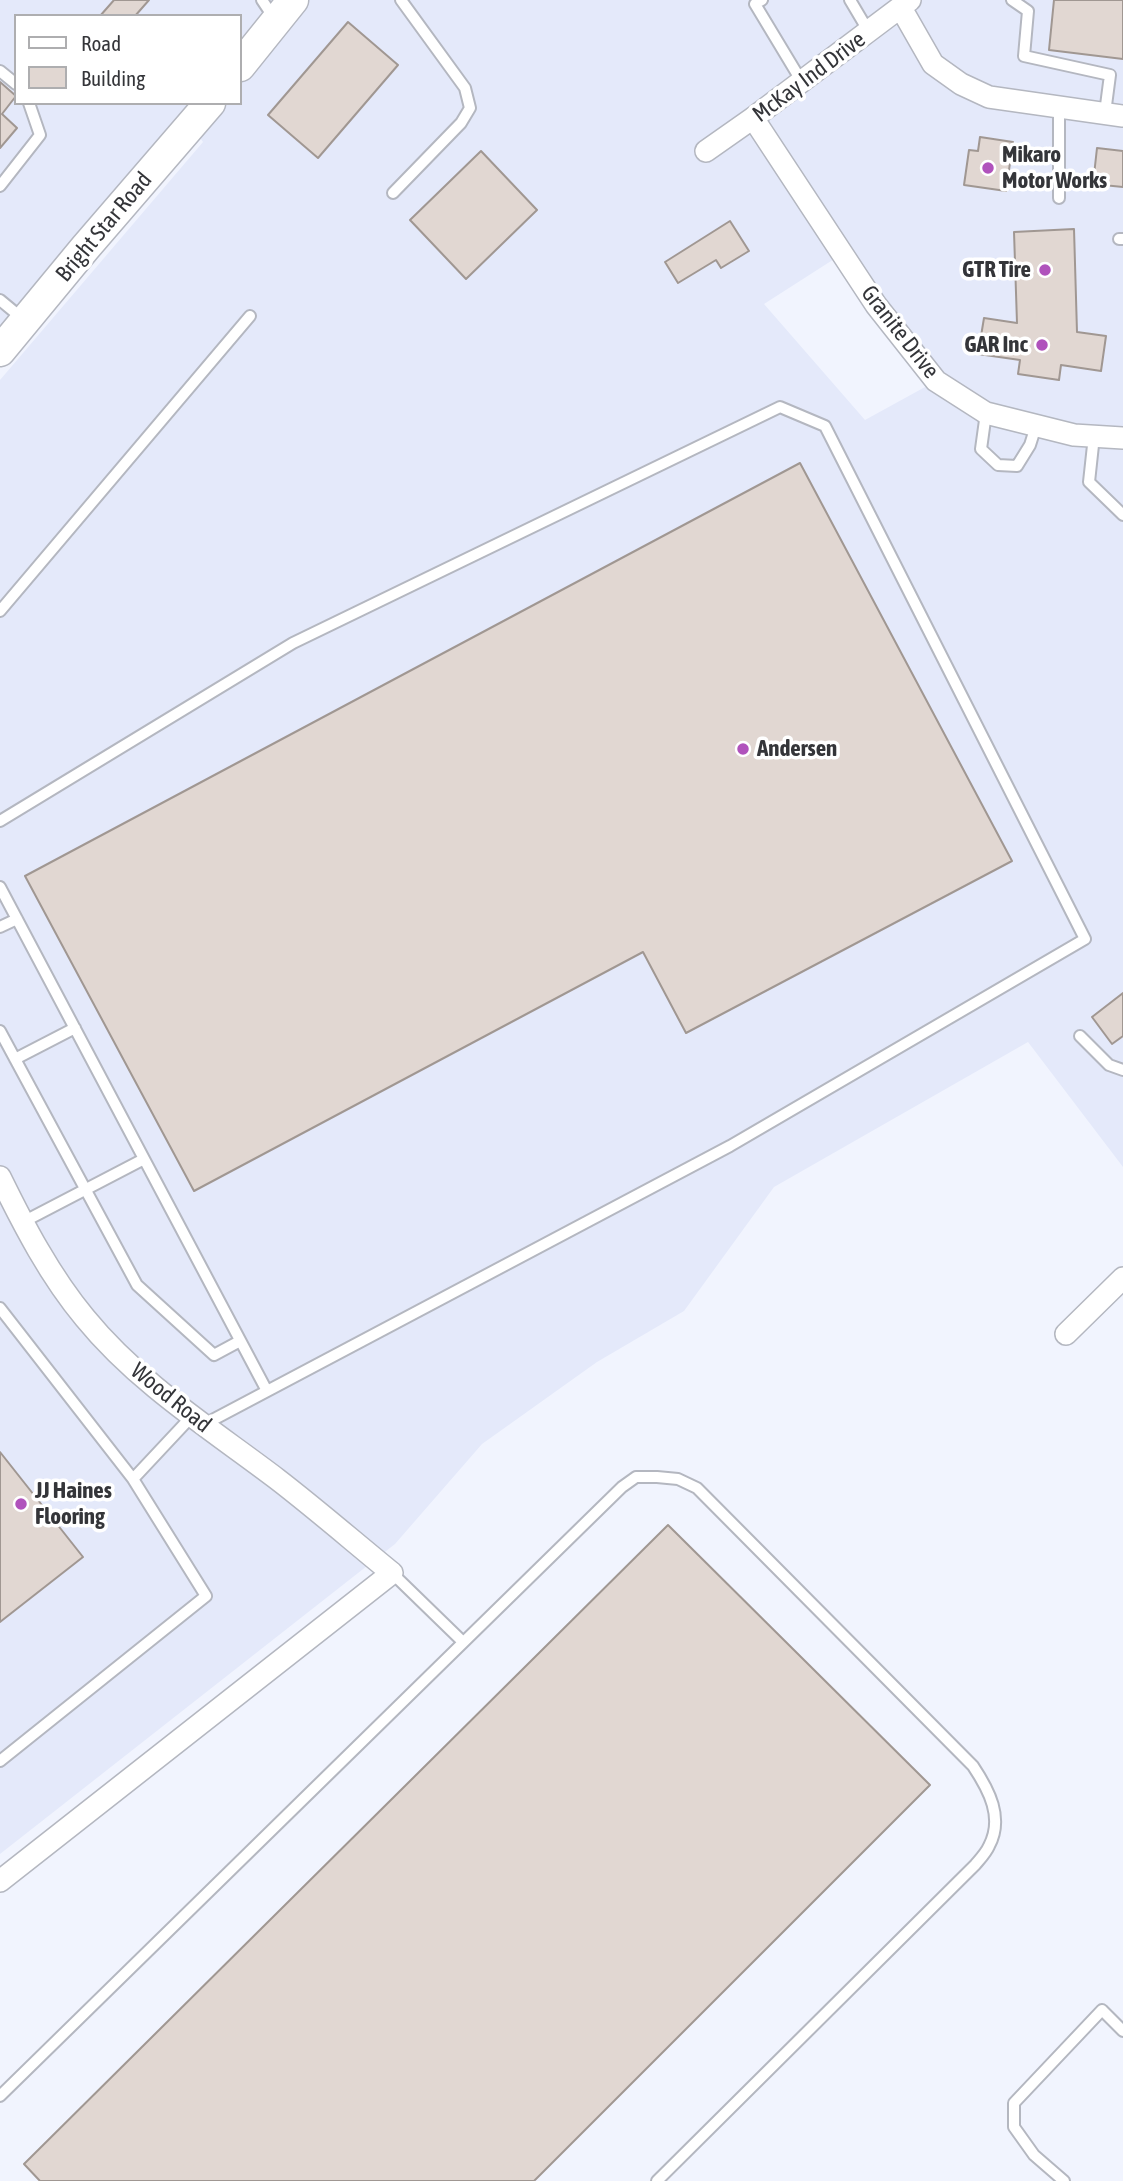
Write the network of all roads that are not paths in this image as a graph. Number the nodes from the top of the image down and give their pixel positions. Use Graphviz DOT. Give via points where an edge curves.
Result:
graph roads {
  1 [pos="401,0"];
  2 [pos="762,0"];
  3 [pos="850,0"];
  4 [pos="1012,0"];
  5 [pos="905,4"];
  6 [pos="277,7"];
  7 [pos="869,32"];
  8 [pos="242,63"];
  9 [pos="0,71"];
  10 [pos="14,82"];
  11 [pos="802,82"];
  12 [pos="30,105"];
  13 [pos="208,105"];
  14 [pos="1059,106"];
  15 [pos="1114,115"];
  16 [pos="753,118"];
  17 [pos="706,151"];
  18 [pos="0,186"];
  19 [pos="393,193"];
  20 [pos="1059,198"];
  21 [pos="0,300"];
  22 [pos="250,316"];
  23 [pos="25,321"];
  24 [pos="0,351"];
  25 [pos="986,413"];
  26 [pos="1036,426"];
  27 [pos="1094,436"];
  28 [pos="1123,439"];
  29 [pos="1123,515"];
  30 [pos="0,611"];
  31 [pos="0,821"];
  32 [pos="0,887"];
  33 [pos="17,919"];
  34 [pos="0,927"];
  35 [pos="75,1028"];
  36 [pos="0,1031"];
  37 [pos="1080,1036"];
  38 [pos="15,1059"];
  39 [pos="1123,1070"];
  40 [pos="144,1159"];
  41 [pos="0,1177"];
  42 [pos="85,1189"];
  43 [pos="23,1223"];
  44 [pos="1123,1278"];
  45 [pos="0,1308"];
  46 [pos="1066,1334"];
  47 [pos="240,1341"];
  48 [pos="267,1391"];
  49 [pos="197,1420"];
  50 [pos="133,1479"];
  51 [pos="392,1573"];
  52 [pos="463,1643"];
  53 [pos="0,1761"];
  54 [pos="0,1881"];
  55 [pos="1123,2031"];
  56 [pos="0,2096"];
  57 [pos="657,2181"];
  58 [pos="1064,2181"];
  1 -- 19 [label="lane" via="464,88 470,108"];
  2 -- 11 [label="lane" via="755,4"];
  3 -- 7 [label="lane"];
  4 -- 15 [label="lane" via="1028,10 1024,56 1110,75"];
  5 -- 7 [label="street, McKay Ind Drive"];
  5 -- 14 [label="street" via="933,64 961,84 989,97"];
  6 -- 8 [label="street"];
  7 -- 11 [label="street, McKay Ind Drive"];
  9 -- 10 [label="lane"];
  11 -- 16 [label="street, McKay Ind Drive"];
  12 -- 18 [label="lane" via="40,135"];
  13 -- 23 [label="street, Bright Star Road"];
  14 -- 15 [label="street"];
  14 -- 20 [label="lane"];
  16 -- 17 [label="street, McKay Ind Drive"];
  16 -- 25 [label="street, Granite Drive" via="876,304 936,381"];
  21 -- 23 [label="lane"];
  22 -- 30 [label="lane"];
  23 -- 24 [label="street, Bright Star Road"];
  25 -- 26 [label="street, Granite Drive"];
  25 -- 26 [label="lane" via="981,449 998,465 1017,466"];
  26 -- 27 [label="street, Granite Drive"];
  27 -- 28 [label="street, Granite Drive"];
  27 -- 29 [label="lane" via="1089,482"];
  31 -- 48 [label="lane" via="293,643 780,407 825,426 1085,939 730,1146"];
  32 -- 33 [label="lane"];
  33 -- 34 [label="lane"];
  33 -- 35 [label="lane"];
  35 -- 38 [label="lane"];
  35 -- 40 [label="lane"];
  36 -- 38 [label="lane"];
  37 -- 39 [label="lane" via="1109,1065"];
  38 -- 42 [label="lane"];
  40 -- 42 [label="lane"];
  40 -- 47 [label="lane"];
  41 -- 43 [label="street, Wood Road"];
  42 -- 43 [label="lane"];
  42 -- 47 [label="lane" via="136,1285 214,1355"];
  43 -- 49 [label="street, Wood Road" via="85,1319 130,1365"];
  44 -- 46 [label="street"];
  45 -- 50 [label="lane"];
  47 -- 48 [label="lane"];
  48 -- 49 [label="lane"];
  49 -- 50 [label="lane"];
  49 -- 51 [label="street, Wood Road" via="278,1479"];
  50 -- 53 [label="lane" via="206,1596"];
  51 -- 52 [label="lane"];
  51 -- 54 [label="street"];
  52 -- 56 [label="lane"];
  52 -- 57 [label="lane" via="622,1487 636,1477 678,1479 698,1488 973,1766 989,1790 996,1821 990,1846 975,1865"];
  55 -- 58 [label="lane" via="1102,2010 1014,2103 1014,2127 1034,2155"];
}
